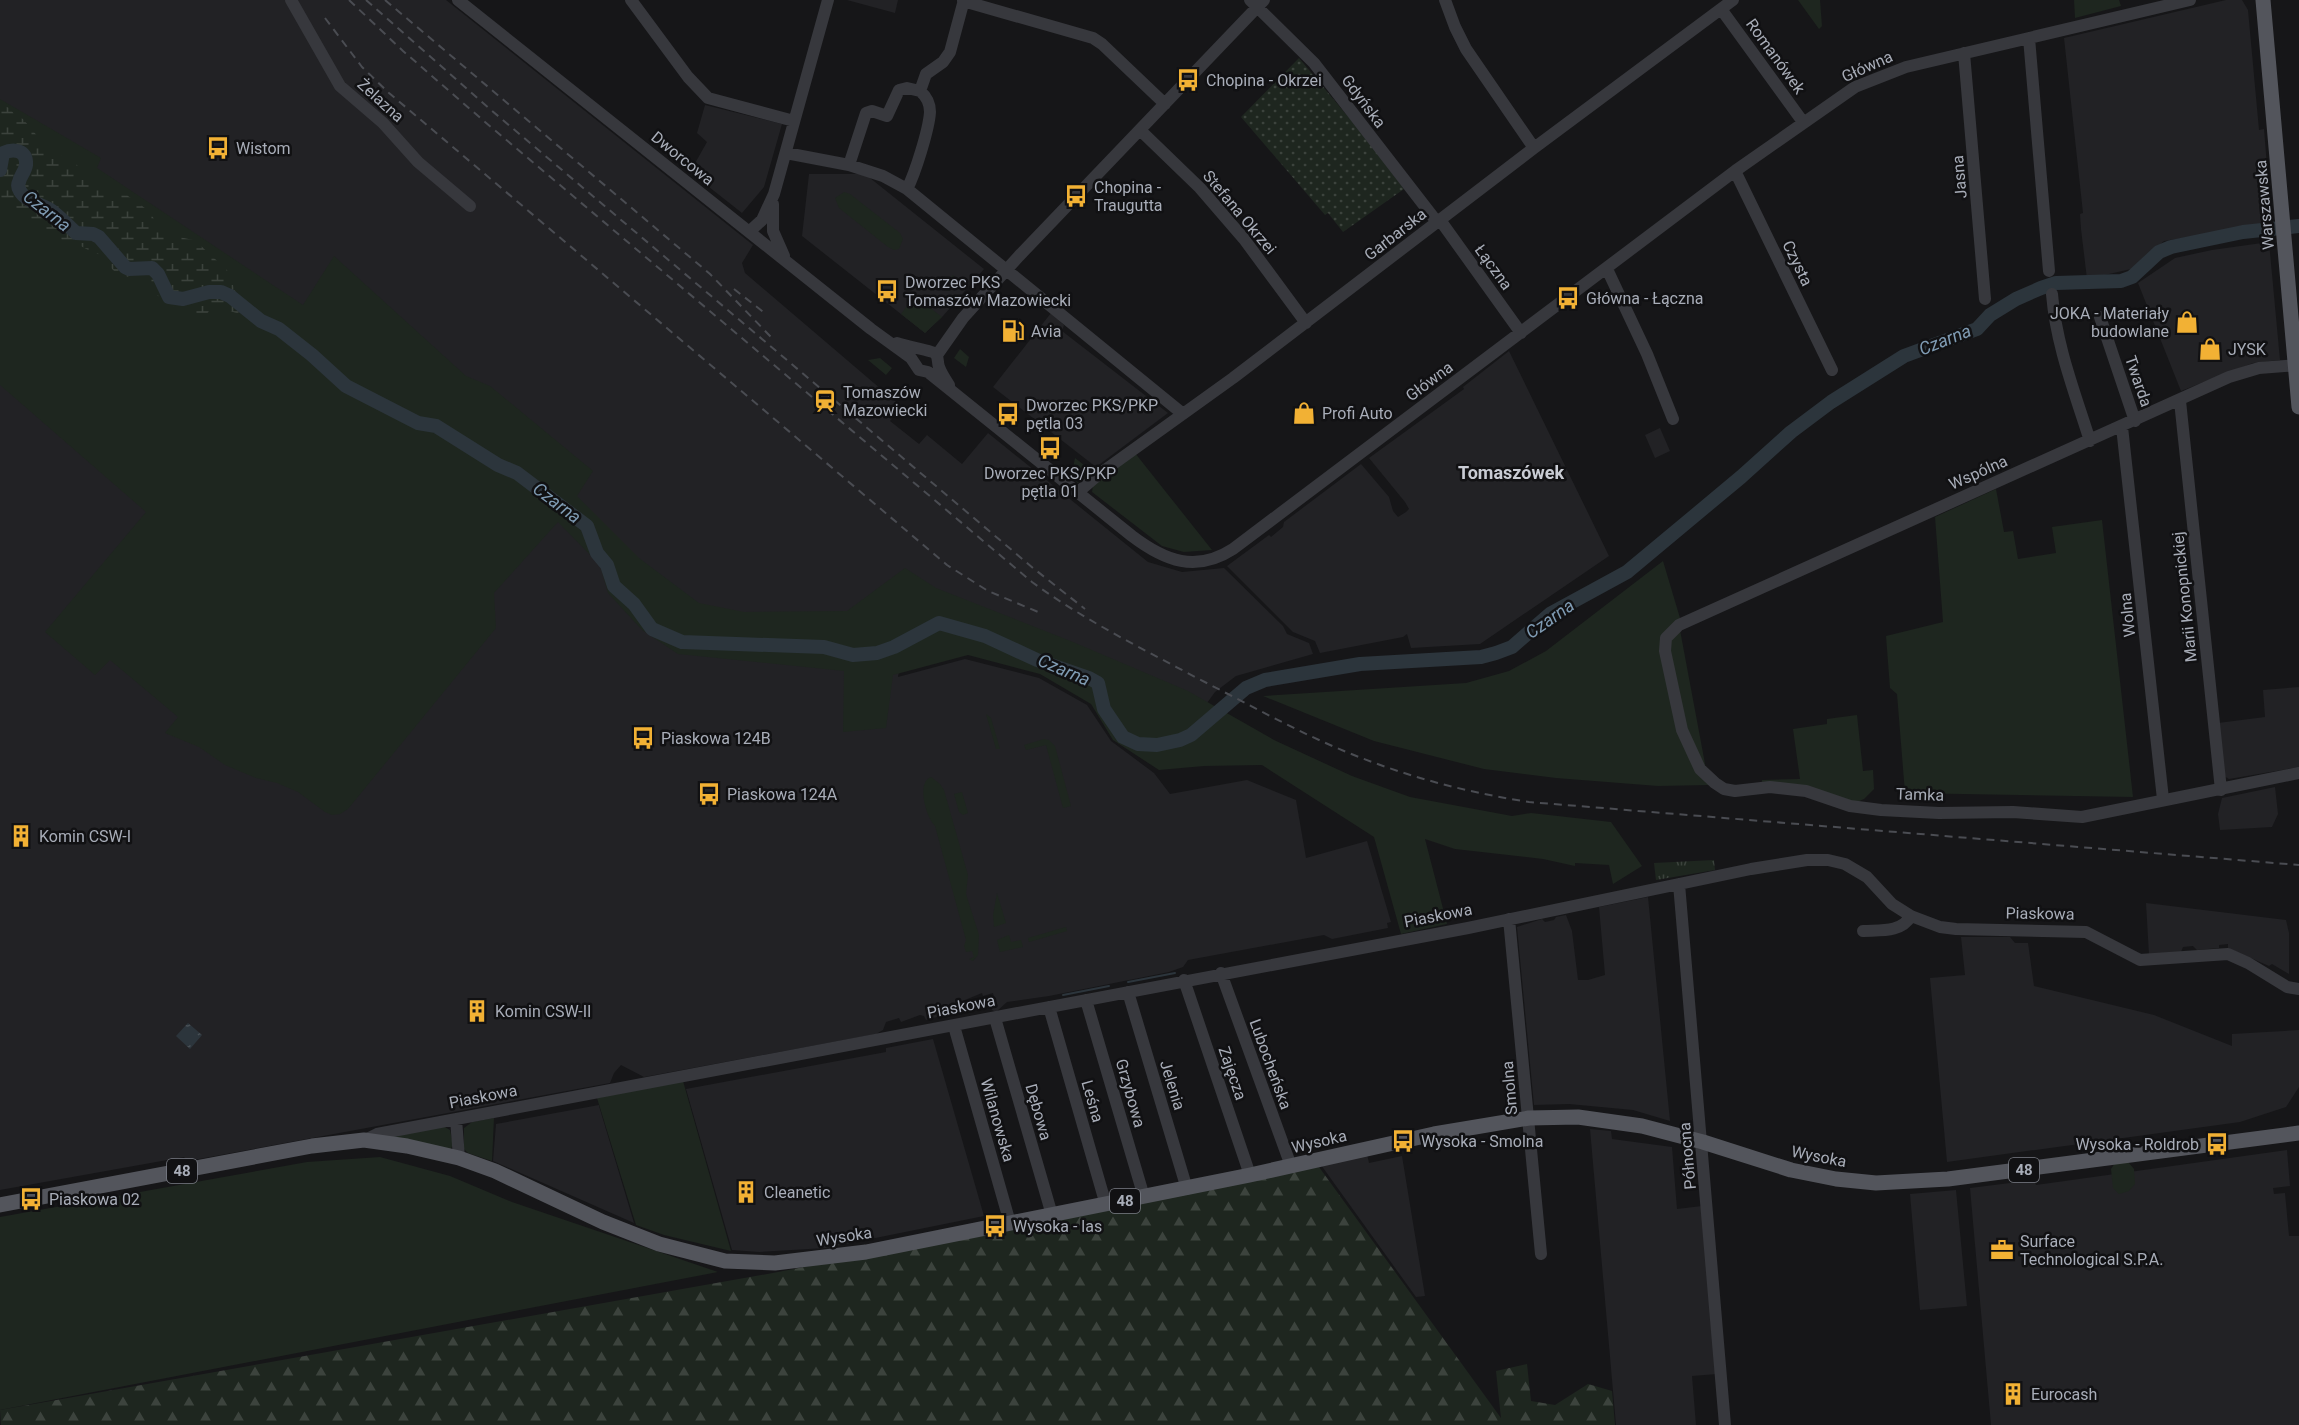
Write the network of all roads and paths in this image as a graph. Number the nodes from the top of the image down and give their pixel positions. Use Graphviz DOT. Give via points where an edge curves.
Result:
graph roads {
  1 [pos="291,0"];
  2 [pos="458,0"];
  3 [pos="631,0"];
  4 [pos="828,0"];
  5 [pos="1445,0"];
  6 [pos="1733,0"];
  7 [pos="2190,0"];
  8 [pos="2263,0"];
  9 [pos="964,1"];
  10 [pos="1257,2"];
  11 [pos="1721,9"];
  12 [pos="2029,38"];
  13 [pos="1964,53"];
  14 [pos="920,91"];
  15 [pos="1165,104"];
  16 [pos="794,121"];
  17 [pos="1803,123"];
  18 [pos="1140,130"];
  19 [pos="1534,148"];
  20 [pos="786,153"];
  21 [pos="849,165"];
  22 [pos="1735,171"];
  23 [pos="907,189"];
  24 [pos="774,194"];
  25 [pos="470,206"];
  26 [pos="772,220"];
  27 [pos="1439,221"];
  28 [pos="752,234"];
  29 [pos="787,262"];
  30 [pos="1607,269"];
  31 [pos="1006,270"];
  32 [pos="2049,271"];
  33 [pos="2052,294"];
  34 [pos="1985,299"];
  35 [pos="2100,317"];
  36 [pos="1306,323"];
  37 [pos="1521,333"];
  38 [pos="928,359"];
  39 [pos="2297,365"];
  40 [pos="1832,370"];
  41 [pos="2180,401"];
  42 [pos="2299,407"];
  43 [pos="1183,414"];
  44 [pos="1673,419"];
  45 [pos="2135,421"];
  46 [pos="2122,427"];
  47 [pos="2090,441"];
  48 [pos="1077,493"];
  49 [pos="1213,559"];
  50 [pos="1678,625"];
  51 [pos="2299,773"];
  52 [pos="2221,789"];
  53 [pos="2163,799"];
  54 [pos="1679,884"];
  55 [pos="1911,916"];
  56 [pos="1509,920"];
  57 [pos="1863,931"];
  58 [pos="1221,974"];
  59 [pos="1184,980"];
  60 [pos="2299,989"];
  61 [pos="1128,992"];
  62 [pos="1086,1000"];
  63 [pos="1049,1007"];
  64 [pos="995,1018"];
  65 [pos="954,1026"];
  66 [pos="1528,1118"];
  67 [pos="456,1119"];
  68 [pos="2299,1133"];
  69 [pos="364,1140"];
  70 [pos="1703,1142"];
  71 [pos="459,1158"];
  72 [pos="1291,1166"];
  73 [pos="1250,1175"];
  74 [pos="1187,1189"];
  75 [pos="1144,1197"];
  76 [pos="1106,1204"];
  77 [pos="0,1205"];
  78 [pos="1052,1215"];
  79 [pos="1010,1223"];
  80 [pos="1541,1254"];
  81 [pos="1725,1425"];
  1 -- 25 [label="street, Żelazna" via="340,86"];
  2 -- 28 [label="street, Dworcowa"];
  3 -- 16 [label="street" via="708,98"];
  4 -- 16 [label="street"];
  5 -- 19 [label="street" via="1466,49"];
  6 -- 11 [label="street, Garbarska"];
  7 -- 12 [label="street, Główna"];
  8 -- 39 [label="main road, Warszawska"];
  9 -- 14 [label="street" via="950,52 926,74"];
  9 -- 15 [label="street" via="1093,38"];
  10 -- 15 [label="street"];
  10 -- 27 [label="street, Gdyńska" via="1314,63"];
  11 -- 17 [label="street, Romanówek"];
  11 -- 19 [label="street, Garbarska"];
  12 -- 13 [label="street, Główna"];
  12 -- 32 [label="street"];
  13 -- 17 [label="street, Główna" via="1871,78"];
  13 -- 34 [label="street, Jasna"];
  14 -- 21 [label="street" via="899,90 887,116 866,113"];
  14 -- 23 [label="street" via="926,95 930,111 914,176"];
  15 -- 18 [label="street"];
  16 -- 20 [label="street"];
  17 -- 22 [label="street, Główna"];
  18 -- 31 [label="street"];
  18 -- 36 [label="street, Stefana Okrzei" via="1200,188 1244,239"];
  19 -- 27 [label="street, Garbarska"];
  20 -- 21 [label="street"];
  20 -- 24 [label="street"];
  21 -- 23 [label="street"];
  22 -- 30 [label="street, Główna"];
  22 -- 40 [label="street, Czysta"];
  23 -- 31 [label="street"];
  24 -- 26 [label="street"];
  24 -- 28 [label="street"];
  26 -- 28 [label="street" via="768,228"];
  26 -- 29 [label="street" via="778,246"];
  27 -- 36 [label="street, Garbarska"];
  27 -- 37 [label="street, Łączna"];
  28 -- 29 [label="street, Dworcowa"];
  29 -- 38 [label="street, Dworcowa" via="887,340"];
  30 -- 37 [label="street, Główna"];
  30 -- 44 [label="street"];
  31 -- 38 [label="street"];
  31 -- 43 [label="street"];
  33 -- 47 [label="street" via="2054,321"];
  35 -- 45 [label="street, Twarda"];
  36 -- 43 [label="street, Garbarska"];
  37 -- 49 [label="street, Główna" via="1233,549"];
  38 -- 48 [label="street, Dworcowa" via="954,393"];
  39 -- 41 [label="street, Wspólna" via="2248,371"];
  39 -- 42 [label="main road, Warszawska"];
  41 -- 45 [label="street, Wspólna"];
  41 -- 52 [label="street, Marii Konopnickiej"];
  43 -- 48 [label="street, Garbarska"];
  45 -- 46 [label="street, Wspólna"];
  46 -- 47 [label="street, Wspólna"];
  46 -- 53 [label="street, Wolna"];
  47 -- 50 [label="street, Wspólna"];
  48 -- 49 [label="street, Dworcowa" via="1158,554 1188,562"];
  50 -- 53 [label="street, Tamka" via="1666,638 1665,651 1682,730 1700,769 1724,789 1770,787 1806,791 1850,806 1881,810 2082,817"];
  51 -- 52 [label="street, Tamka"];
  52 -- 53 [label="street, Tamka"];
  54 -- 55 [label="street, Piaskowa" via="1784,863 1828,860 1858,871"];
  54 -- 56 [label="street, Piaskowa"];
  54 -- 70 [label="street, Północna"];
  55 -- 57 [label="street" via="1900,927"];
  55 -- 60 [label="street, Piaskowa" via="1956,929 2086,932 2140,960 2228,954 2287,987"];
  56 -- 58 [label="street, Piaskowa"];
  56 -- 66 [label="street, Smolna"];
  58 -- 59 [label="street, Piaskowa"];
  58 -- 72 [label="street, Lubocheńska"];
  59 -- 61 [label="street, Piaskowa"];
  59 -- 73 [label="street, Zajęcza"];
  61 -- 62 [label="street, Piaskowa"];
  61 -- 74 [label="street, Jelenia"];
  62 -- 63 [label="street, Piaskowa"];
  62 -- 75 [label="street, Grzybowa"];
  63 -- 64 [label="street, Piaskowa"];
  63 -- 76 [label="street, Leśna"];
  64 -- 65 [label="street, Piaskowa"];
  64 -- 78 [label="street, Dębowa"];
  65 -- 67 [label="street, Piaskowa"];
  65 -- 79 [label="street, Wilanowska"];
  66 -- 70 [label="main road, Wysoka / 48" via="1604,1119"];
  66 -- 72 [label="main road, Wysoka / 48"];
  66 -- 80 [label="street, Smolna"];
  67 -- 69 [label="street, Piaskowa"];
  67 -- 71 [label="street"];
  68 -- 70 [label="main road, Wysoka / 48" via="1897,1183 1814,1175"];
  69 -- 71 [label="main road, Wysoka / 48"];
  69 -- 77 [label="main road, Piaskowa / 48" via="312,1146"];
  70 -- 81 [label="street, Północna"];
  71 -- 79 [label="main road, Wysoka / 48" via="632,1234 725,1261 775,1263 839,1257"];
  72 -- 73 [label="main road, Wysoka / 48"];
  73 -- 74 [label="main road, Wysoka / 48"];
  74 -- 75 [label="main road, Wysoka / 48"];
  75 -- 76 [label="main road, Wysoka / 48"];
  76 -- 78 [label="main road, Wysoka / 48"];
  78 -- 79 [label="main road, Wysoka / 48"];
}
